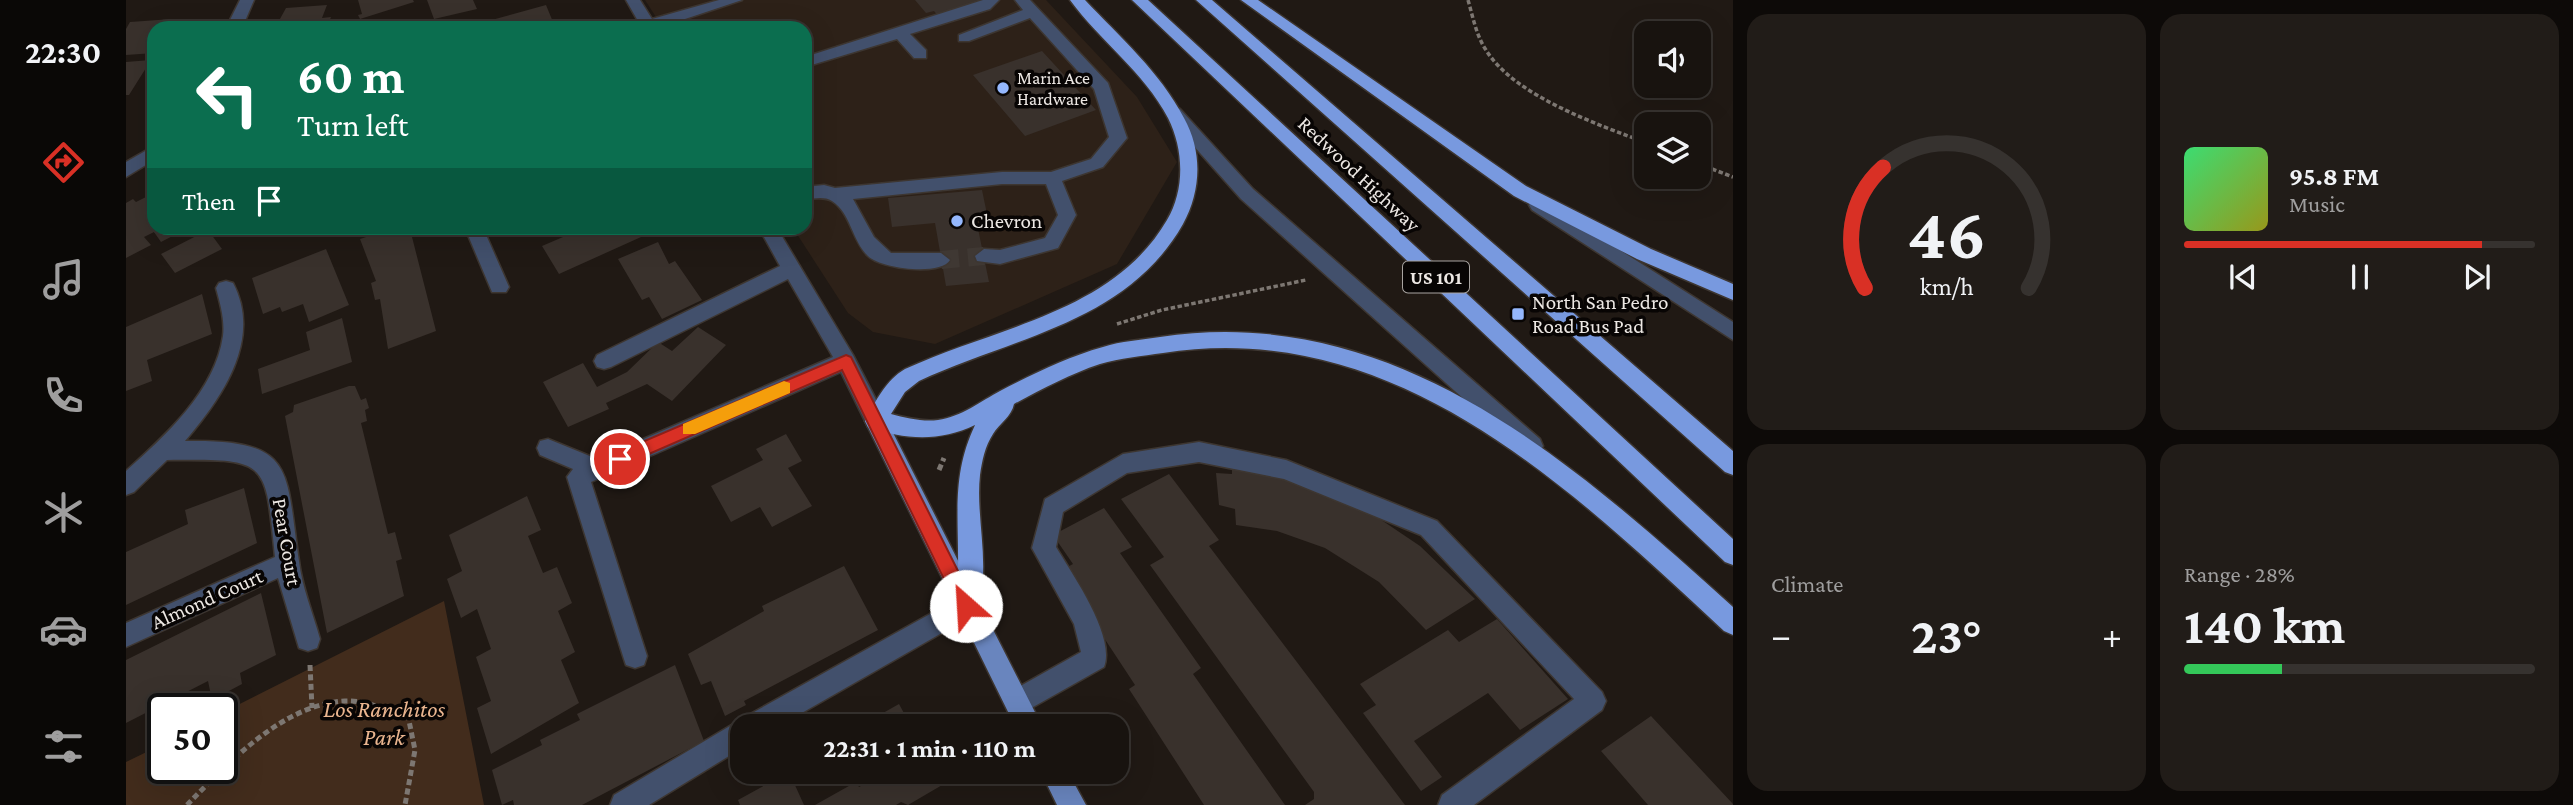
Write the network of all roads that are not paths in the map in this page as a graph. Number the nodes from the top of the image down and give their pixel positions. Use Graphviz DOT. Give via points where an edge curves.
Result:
graph roads {
  1 [pos="247,0"];
  2 [pos="633,0"];
  3 [pos="735,0"];
  4 [pos="992,0"];
  5 [pos="1077,0"];
  6 [pos="1139,0"];
  7 [pos="1203,0"];
  8 [pos="1248,0"];
  9 [pos="1027,6"];
  10 [pos="237,21"];
  11 [pos="645,21"];
  12 [pos="668,21"];
  13 [pos="899,32"];
  14 [pos="964,37"];
  15 [pos="920,54"];
  16 [pos="812,60"];
  17 [pos="1160,96"];
  18 [pos="147,157"];
  19 [pos="126,171"];
  20 [pos="1496,177"];
  21 [pos="1052,178"];
  22 [pos="812,193"];
  23 [pos="834,195"];
  24 [pos="477,235"];
  25 [pos="772,235"];
  26 [pos="984,256"];
  27 [pos="941,260"];
  28 [pos="791,269"];
  29 [pos="499,287"];
  30 [pos="226,288"];
  31 [pos="1733,292"];
  32 [pos="1733,332"];
  33 [pos="604,361"];
  34 [pos="846,361"];
  35 [pos="1053,374"];
  36 [pos="876,421"];
  37 [pos="548,448"];
  38 [pos="164,451"];
  39 [pos="1733,465"];
  40 [pos="597,469"];
  41 [pos="126,485"];
  42 [pos="1591,496"];
  43 [pos="1733,554"];
  44 [pos="287,563"];
  45 [pos="966,606"];
  46 [pos="1733,623"];
  47 [pos="126,635"];
  48 [pos="308,639"];
  49 [pos="635,656"];
  50 [pos="1017,702"];
  51 [pos="775,714"];
  52 [pos="1023,714"];
  53 [pos="730,740"];
  54 [pos="1061,784"];
  55 [pos="624,805"];
  56 [pos="1072,805"];
  57 [pos="1452,805"];
  1 -- 10 [label="street"];
  2 -- 11 [label="street"];
  3 -- 12 [label="street"];
  4 -- 13 [label="street"];
  5 -- 17 [label="highway"];
  6 -- 43 [label="highway, Redwood Highway / US 101"];
  7 -- 39 [label="highway, Redwood Highway / US 101"];
  8 -- 20 [label="highway"];
  9 -- 14 [label="street"];
  9 -- 21 [label="street" via="1102,87 1118,138 1097,163"];
  13 -- 15 [label="street"];
  13 -- 16 [label="street"];
  17 -- 36 [label="highway" via="1182,132 1189,173 1182,207 1160,246 1099,298 904,379"];
  17 -- 42 [label="street" via="1209,155 1263,209"];
  18 -- 19 [label="street"];
  20 -- 31 [label="highway" via="1597,232"];
  20 -- 32 [label="street"];
  21 -- 23 [label="street" via="1002,178"];
  21 -- 26 [label="street" via="1067,215 1051,243 1000,257"];
  22 -- 23 [label="street"];
  23 -- 27 [label="street" via="852,207 869,246 887,259"];
  24 -- 29 [label="street"];
  25 -- 28 [label="street"];
  28 -- 33 [label="street"];
  28 -- 34 [label="street"];
  30 -- 38 [label="street" via="234,335 222,375"];
  34 -- 36 [label="street"];
  34 -- 40 [label="street"];
  35 -- 36 [label="highway" via="937,430"];
  35 -- 42 [label="highway" via="1110,353 1173,341 1270,342 1332,353 1415,382 1487,419"];
  35 -- 45 [label="highway" via="999,410 972,454 967,503 971,585"];
  36 -- 45 [label="main road"];
  37 -- 40 [label="street"];
  38 -- 41 [label="street"];
  38 -- 44 [label="street, Pear Court" via="222,452 256,459 273,475 280,495"];
  40 -- 49 [label="street" via="578,477"];
  42 -- 46 [label="highway"];
  44 -- 47 [label="street, Almond Court"];
  44 -- 48 [label="street, Pear Court"];
  45 -- 50 [label="main road"];
  45 -- 51 [label="street"];
  50 -- 52 [label="main road"];
  50 -- 57 [label="street" via="1095,658 1086,620 1044,548 1053,506 1123,464 1199,452 1286,470 1429,528 1593,701"];
  53 -- 55 [label="street"];
  54 -- 56 [label="main road"];
}
